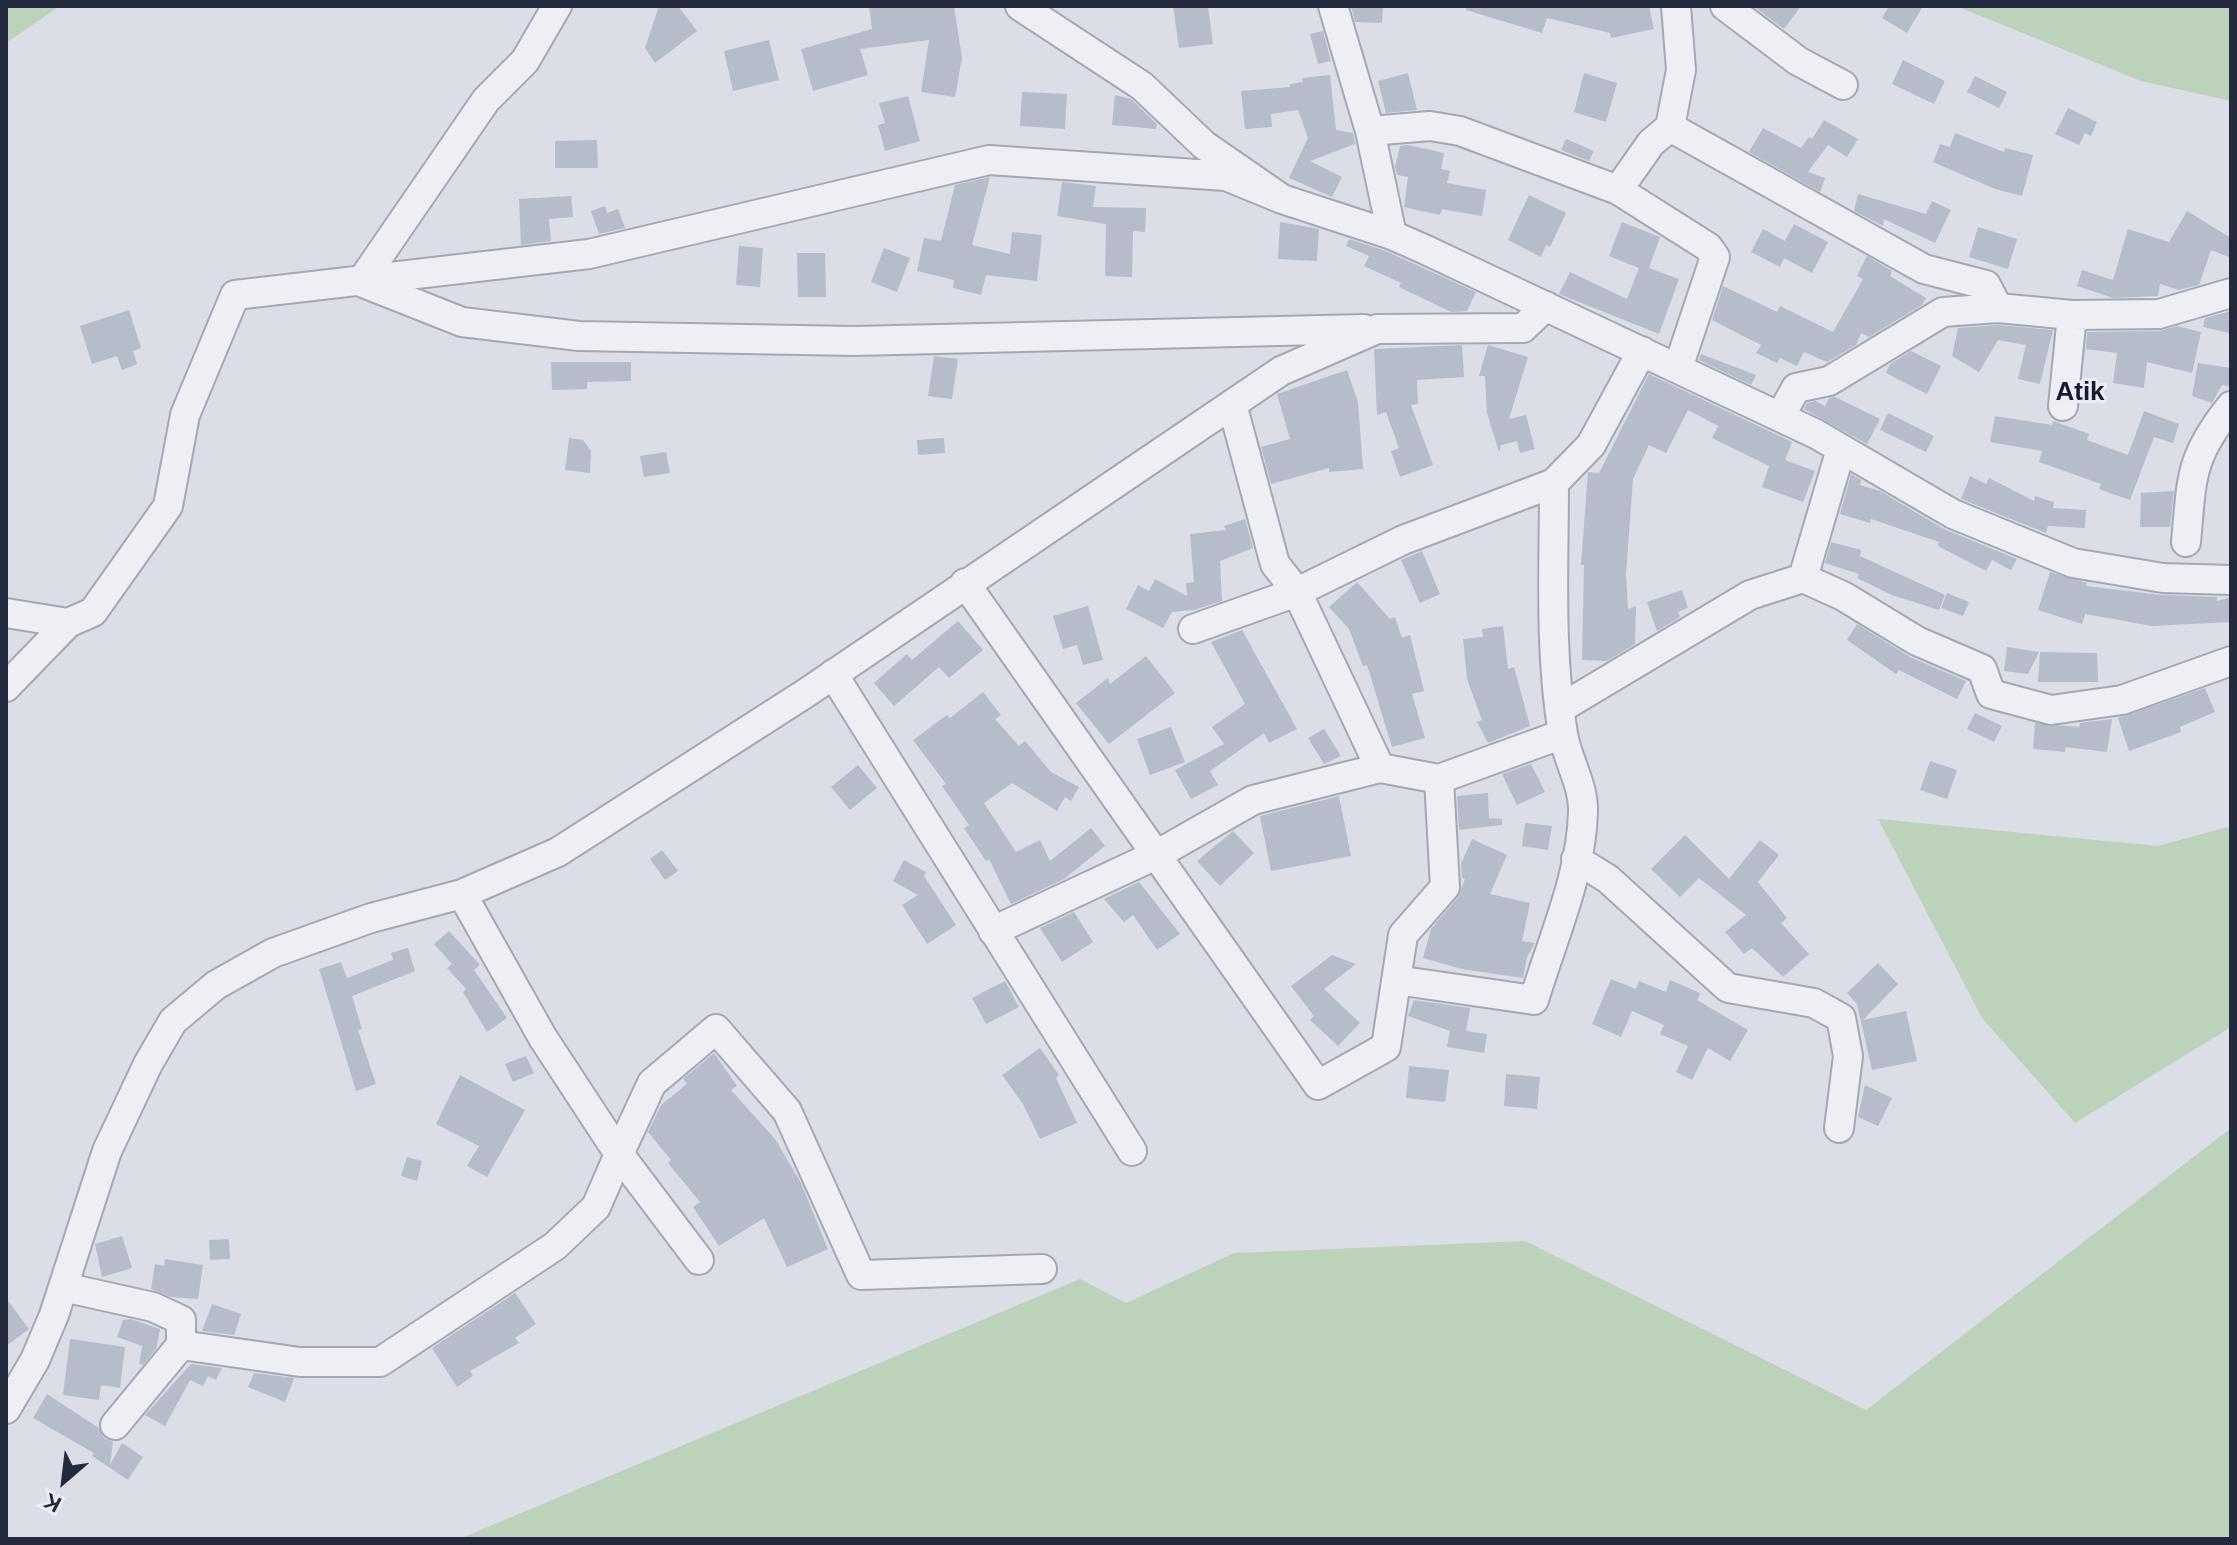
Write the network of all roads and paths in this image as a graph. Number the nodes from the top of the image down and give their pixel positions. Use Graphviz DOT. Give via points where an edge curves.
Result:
graph roads {
  1 [pos="557,6"];
  2 [pos="1020,6"];
  3 [pos="1333,6"];
  4 [pos="1676,6"];
  5 [pos="1725,6"];
  6 [pos="1843,85"];
  7 [pos="1670,127"];
  8 [pos="1370,131"];
  9 [pos="1618,190"];
  10 [pos="1282,199"];
  11 [pos="1392,235"];
  12 [pos="361,282"];
  13 [pos="2231,293"];
  14 [pos="1546,306"];
  15 [pos="1998,308"];
  16 [pos="2072,315"];
  17 [pos="1377,329"];
  18 [pos="1642,351"];
  19 [pos="1678,368"];
  20 [pos="1232,404"];
  21 [pos="2063,406"];
  22 [pos="2231,406"];
  23 [pos="1780,417"];
  24 [pos="1841,449"];
  25 [pos="1554,483"];
  26 [pos="2186,542"];
  27 [pos="1803,578"];
  28 [pos="2231,580"];
  29 [pos="965,583"];
  30 [pos="1297,592"];
  31 [pos="6,613"];
  32 [pos="68,623"];
  33 [pos="1193,629"];
  34 [pos="2231,661"];
  35 [pos="833,674"];
  36 [pos="6,687"];
  37 [pos="1562,721"];
  38 [pos="1380,768"];
  39 [pos="1439,779"];
  40 [pos="1158,854"];
  41 [pos="1576,859"];
  42 [pos="462,894"];
  43 [pos="993,931"];
  44 [pos="1396,980"];
  45 [pos="1839,1128"];
  46 [pos="1132,1151"];
  47 [pos="619,1154"];
  48 [pos="699,1260"];
  49 [pos="1042,1269"];
  50 [pos="63,1287"];
  51 [pos="181,1345"];
  52 [pos="6,1409"];
  53 [pos="115,1425"];
  1 -- 12 [label="street" via="525,61 486,100"];
  2 -- 10 [label="street" via="1142,86 1204,145"];
  3 -- 8 [label="street"];
  4 -- 7 [label="street" via="1681,70"];
  5 -- 6 [label="street" via="1798,61"];
  7 -- 9 [label="street" via="1651,143"];
  7 -- 15 [label="street" via="1924,269 1986,285"];
  8 -- 9 [label="street" via="1430,126 1460,131"];
  8 -- 11 [label="street"];
  9 -- 19 [label="street" via="1708,247 1715,257"];
  10 -- 11 [label="street"];
  10 -- 12 [label="street" via="1226,176 989,160 589,254"];
  11 -- 14 [label="street"];
  12 -- 17 [label="street" via="462,322 579,336 854,341"];
  12 -- 32 [label="street" via="235,295 185,415 168,506 93,612"];
  13 -- 16 [label="street" via="2159,314"];
  14 -- 17 [label="street" via="1523,328"];
  14 -- 18 [label="street"];
  15 -- 16 [label="street"];
  15 -- 23 [label="street" via="1943,312 1829,381 1796,388"];
  16 -- 21 [label="street"];
  17 -- 20 [label="street" via="1281,371"];
  18 -- 19 [label="street"];
  18 -- 25 [label="street" via="1591,445"];
  19 -- 23 [label="street"];
  20 -- 29 [label="street"];
  20 -- 30 [label="street" via="1275,564"];
  22 -- 26 [label="street" via="2202,443 2192,477"];
  23 -- 24 [label="street"];
  24 -- 27 [label="street"];
  24 -- 28 [label="street" via="1953,514 2073,563 2163,578"];
  25 -- 30 [label="street" via="1403,540"];
  25 -- 37 [label="street" via="1554,632"];
  27 -- 34 [label="street" via="1917,641 1982,669 1991,694 2051,710 2122,700"];
  27 -- 37 [label="street" via="1750,595"];
  29 -- 35 [label="street"];
  29 -- 40 [label="street"];
  30 -- 33 [label="street"];
  30 -- 38 [label="street"];
  31 -- 32 [label="street"];
  32 -- 36 [label="street"];
  35 -- 42 [label="street" via="558,852"];
  35 -- 43 [label="street"];
  37 -- 39 [label="street"];
  37 -- 41 [label="street" via="1584,808"];
  38 -- 39 [label="street"];
  38 -- 40 [label="street" via="1253,800"];
  39 -- 44 [label="street" via="1445,887 1403,935"];
  40 -- 43 [label="street"];
  40 -- 44 [label="street" via="1318,1085 1386,1047"];
  41 -- 44 [label="street" via="1534,1000"];
  41 -- 45 [label="street" via="1608,879 1728,988 1814,1003 1841,1018 1848,1056"];
  42 -- 47 [label="street" via="543,1038"];
  42 -- 50 [label="street" via="371,918 273,953 216,985 173,1021 107,1151"];
  43 -- 46 [label="street"];
  47 -- 48 [label="street"];
  47 -- 49 [label="street" via="652,1083 716,1029 787,1111 861,1275"];
  47 -- 51 [label="street" via="596,1207 555,1246 380,1362 300,1362"];
  50 -- 51 [label="street" via="153,1307 181,1320"];
  50 -- 52 [label="street" via="35,1360"];
  51 -- 53 [label="street"];
}
